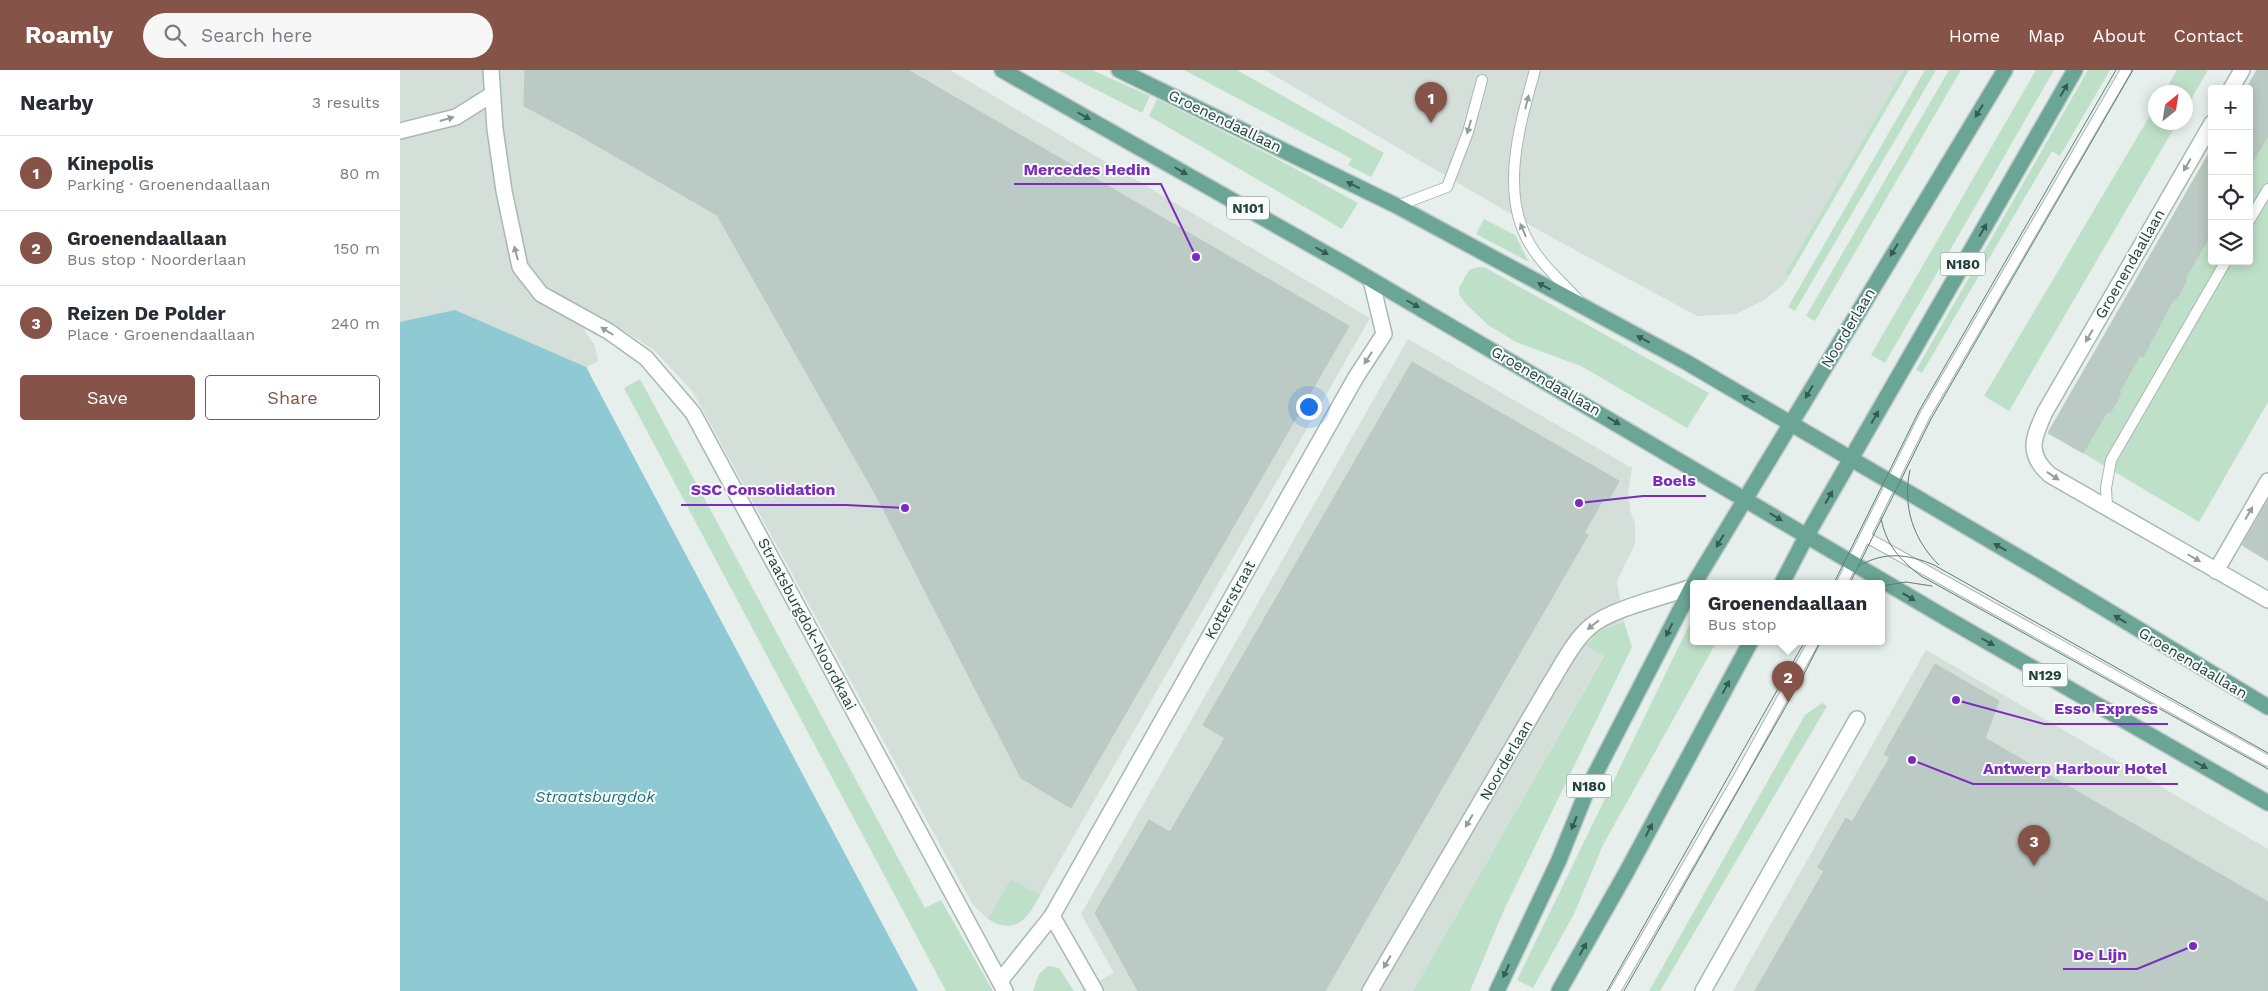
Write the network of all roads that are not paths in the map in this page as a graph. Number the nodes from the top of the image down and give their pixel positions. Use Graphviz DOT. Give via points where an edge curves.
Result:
graph roads {
  1 [pos="491,70"];
  2 [pos="1002,70"];
  3 [pos="1120,70"];
  4 [pos="1535,70"];
  5 [pos="2005,70"];
  6 [pos="2075,70"];
  7 [pos="2126,70"];
  8 [pos="2242,70"];
  9 [pos="1482,80"];
  10 [pos="2233,85"];
  11 [pos="491,95"];
  12 [pos="2208,129"];
  13 [pos="400,131"];
  14 [pos="2268,189"];
  15 [pos="1397,206"];
  16 [pos="2250,220"];
  17 [pos="2224,265"];
  18 [pos="1371,280"];
  19 [pos="1586,309"];
  20 [pos="1790,424"];
  21 [pos="1851,459"];
  22 [pos="2268,480"];
  23 [pos="1892,483"];
  24 [pos="1745,499"];
  25 [pos="2107,508"];
  26 [pos="1807,535"];
  27 [pos="1866,537"];
  28 [pos="1852,563"];
  29 [pos="2216,571"];
  30 [pos="1696,580"];
  31 [pos="1784,580"];
  32 [pos="1844,580"];
  33 [pos="1881,580"];
  34 [pos="1885,582"];
  35 [pos="1690,588"];
  36 [pos="1690,591"];
  37 [pos="2268,600"];
  38 [pos="1749,645"];
  39 [pos="1812,645"];
  40 [pos="2268,707"];
  41 [pos="1857,719"];
  42 [pos="2268,761"];
  43 [pos="2268,803"];
  44 [pos="1052,916"];
  45 [pos="1003,986"];
  46 [pos="1095,991"];
  47 [pos="1370,991"];
  48 [pos="1497,991"];
  49 [pos="1559,991"];
  50 [pos="1615,991"];
  51 [pos="1703,991"];
  1 -- 11 [label="street, Straatsburgdok-Noordkaai"];
  2 -- 18 [label="main road, Groenendaallaan / N101, one-way"];
  15 -- 3 [label="main road, Groenendaallaan, one-way"];
  19 -- 4 [label="lane, one-way" via="1535,252 1523,232 1514,204 1518,134"];
  5 -- 20 [label="main road, Noorderlaan / N180, one-way"];
  21 -- 6 [label="main road, N180, one-way"];
  7 -- 23 [label="lane" via="1925,415"];
  8 -- 10 [label="street"];
  9 -- 15 [label="lane, one-way" via="1468,132 1446,188"];
  13 -- 11 [label="street, one-way" via="456,117"];
  45 -- 11 [label="street, Straatsburgdok-Noordkaai, one-way" via="693,413 646,358 608,331 541,294 520,267 504,191"];
  12 -- 25 [label="street, Groenendaallaan, one-way" via="2045,412 2033,441 2034,456 2040,466"];
  14 -- 16 [label="lane"];
  19 -- 15 [label="main road, Groenendaallaan, one-way"];
  17 -- 25 [label="lane" via="2111,460 2106,488"];
  18 -- 24 [label="main road, Groenendaallaan / N101, one-way"];
  18 -- 44 [label="street, Kotterstraat, one-way" via="1384,334 1356,377"];
  20 -- 19 [label="main road, Groenendaallaan, one-way" via="1686,362"];
  20 -- 21 [label="main road, Groenendaallaan"];
  20 -- 24 [label="main road, Noorderlaan / N180"];
  21 -- 23 [label="main road, Groenendaallaan"];
  26 -- 21 [label="main road, N180, one-way"];
  29 -- 22 [label="street, one-way"];
  23 -- 27 [label="lane"];
  40 -- 23 [label="main road, Groenendaallaan, one-way"];
  24 -- 26 [label="main road, Groenendaallaan, one-way"];
  24 -- 30 [label="main road, Noorderlaan / N180, one-way"];
  25 -- 29 [label="street, Groenendaallaan, one-way"];
  26 -- 28 [label="main road, Groenendaallaan / N129"];
  26 -- 31 [label="main road, N180"];
  27 -- 28 [label="lane"];
  27 -- 42 [label="lane"];
  28 -- 32 [label="lane"];
  28 -- 33 [label="main road, Groenendaallaan / N129, one-way"];
  29 -- 37 [label="street, Groenendaallaan"];
  34 -- 43 [label="main road, Groenendaallaan / N129, one-way"];
  35 -- 47 [label="street, Noorderlaan, one-way" via="1606,616 1579,638"];
  36 -- 48 [label="main road, Noorderlaan / N180, one-way" via="1588,788 1559,860"];
  49 -- 38 [label="main road, one-way"];
  39 -- 50 [label="lane"];
  41 -- 51 [label="street"];
  44 -- 45 [label="street, Straatsburgdok-Noordkaai"];
  44 -- 46 [label="street"];
}
